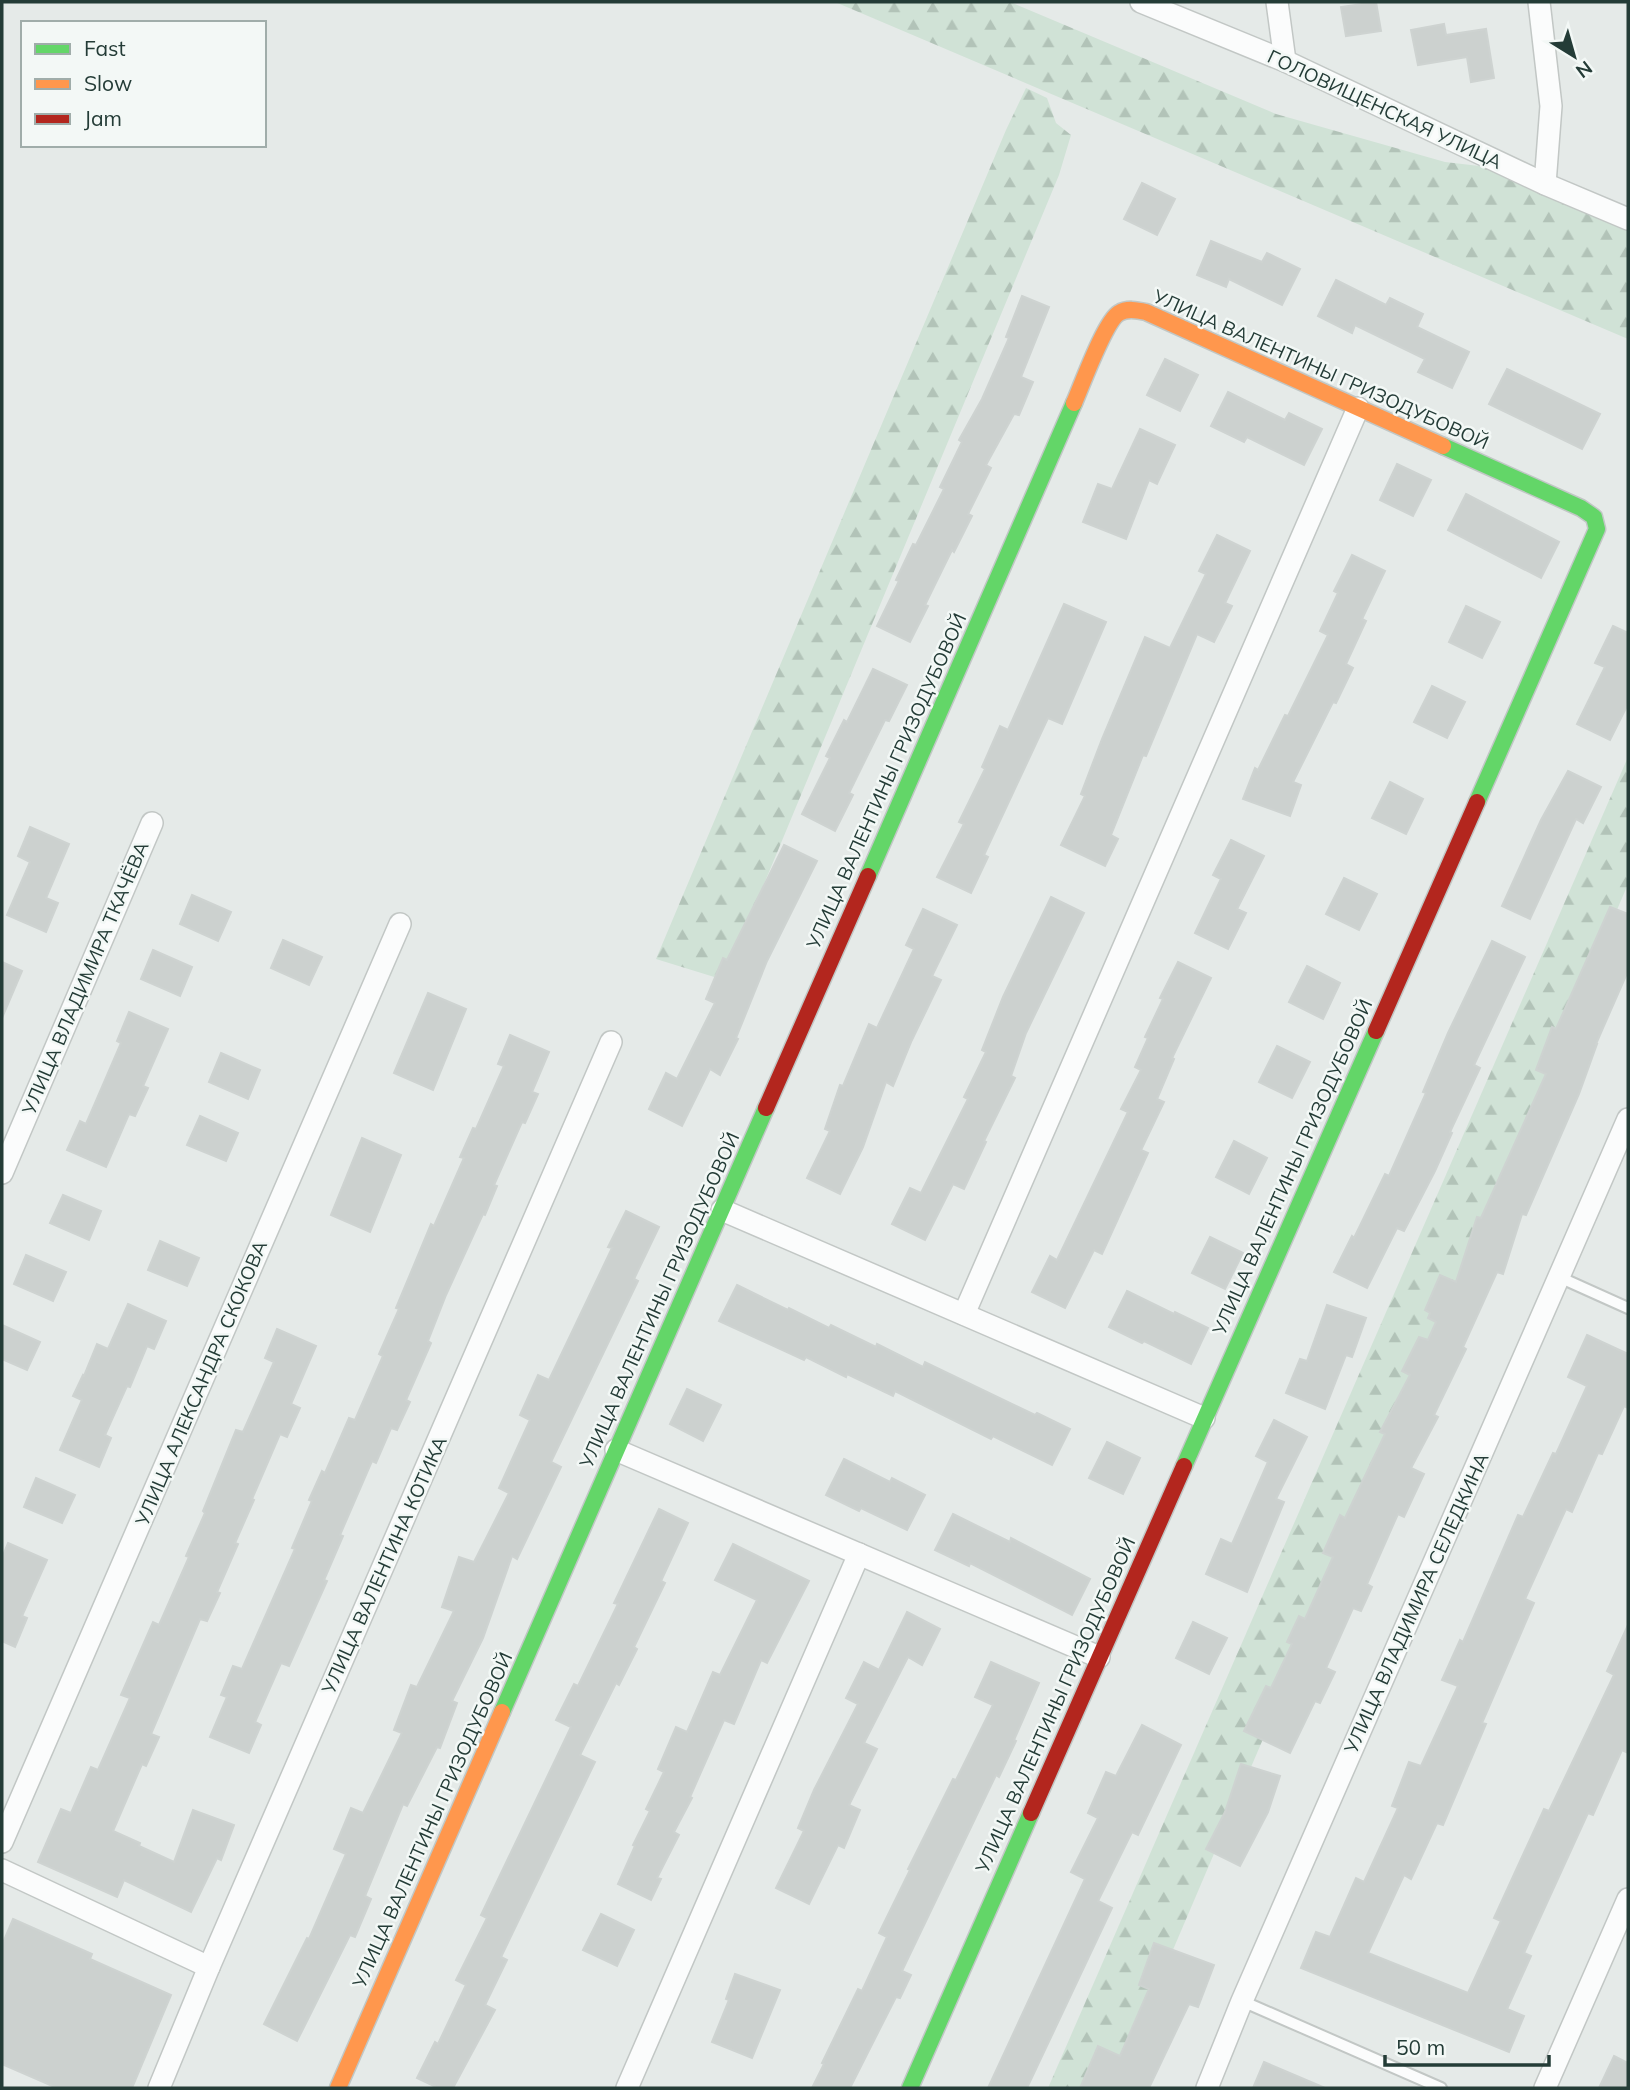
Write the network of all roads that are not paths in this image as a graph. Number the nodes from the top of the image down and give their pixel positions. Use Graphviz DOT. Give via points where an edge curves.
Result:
graph roads {
  1 [pos="1142,2"];
  2 [pos="1277,2"];
  3 [pos="1539,2"];
  4 [pos="1285,61"];
  5 [pos="1545,184"];
  6 [pos="1628,219"];
  7 [pos="1358,408"];
  8 [pos="152,823"];
  9 [pos="400,924"];
  10 [pos="611,1042"];
  11 [pos="1628,1119"];
  12 [pos="2,1173"];
  13 [pos="722,1210"];
  14 [pos="1559,1278"];
  15 [pos="1628,1308"];
  16 [pos="964,1314"];
  17 [pos="1205,1418"];
  18 [pos="616,1450"];
  19 [pos="859,1554"];
  20 [pos="1099,1657"];
  21 [pos="2,1842"];
  22 [pos="2,1870"];
  23 [pos="1628,1899"];
  24 [pos="209,1967"];
  25 [pos="1242,2001"];
  26 [pos="159,2088"];
  27 [pos="338,2088"];
  28 [pos="627,2088"];
  29 [pos="910,2088"];
  30 [pos="1207,2088"];
  31 [pos="1441,2088"];
  32 [pos="1545,2088"];
  1 -- 4 [label="street, ГОЛОВИЩЕНСКАЯ УЛИЦА"];
  2 -- 4 [label="street"];
  3 -- 5 [label="street" via="1551,106"];
  4 -- 5 [label="street, ГОЛОВИЩЕНСКАЯ УЛИЦА"];
  5 -- 6 [label="street, ГОЛОВИЩЕНСКАЯ УЛИЦА"];
  7 -- 13 [label="street, УЛИЦА ВАЛЕНТИНЫ ГРИЗОДУБОВОЙ" via="1146,312 1128,308 1110,321"];
  7 -- 16 [label="street"];
  7 -- 17 [label="street, УЛИЦА ВАЛЕНТИНЫ ГРИЗОДУБОВОЙ" via="1581,508 1594,517 1597,529"];
  8 -- 12 [label="street, УЛИЦА ВЛАДИМИРА ТКАЧЁВА"];
  9 -- 21 [label="street, УЛИЦА АЛЕКСАНДРА СКОКОВА"];
  10 -- 24 [label="street, УЛИЦА ВАЛЕНТИНА КОТИКА"];
  11 -- 14 [label="street, УЛИЦА ВЛАДИМИРА СЕЛЕДКИНА"];
  13 -- 16 [label="street"];
  13 -- 18 [label="street, УЛИЦА ВАЛЕНТИНЫ ГРИЗОДУБОВОЙ"];
  14 -- 15 [label="lane"];
  14 -- 25 [label="street, УЛИЦА ВЛАДИМИРА СЕЛЕДКИНА"];
  16 -- 17 [label="street"];
  17 -- 20 [label="street, УЛИЦА ВАЛЕНТИНЫ ГРИЗОДУБОВОЙ"];
  18 -- 19 [label="street"];
  18 -- 27 [label="street, УЛИЦА ВАЛЕНТИНЫ ГРИЗОДУБОВОЙ"];
  19 -- 20 [label="street"];
  19 -- 28 [label="street"];
  20 -- 29 [label="street, УЛИЦА ВАЛЕНТИНЫ ГРИЗОДУБОВОЙ"];
  22 -- 24 [label="street"];
  23 -- 32 [label="street"];
  24 -- 26 [label="street, УЛИЦА ВАЛЕНТИНА КОТИКА"];
  25 -- 30 [label="street, УЛИЦА ВЛАДИМИРА СЕЛЕДКИНА"];
  25 -- 31 [label="lane"];
}
